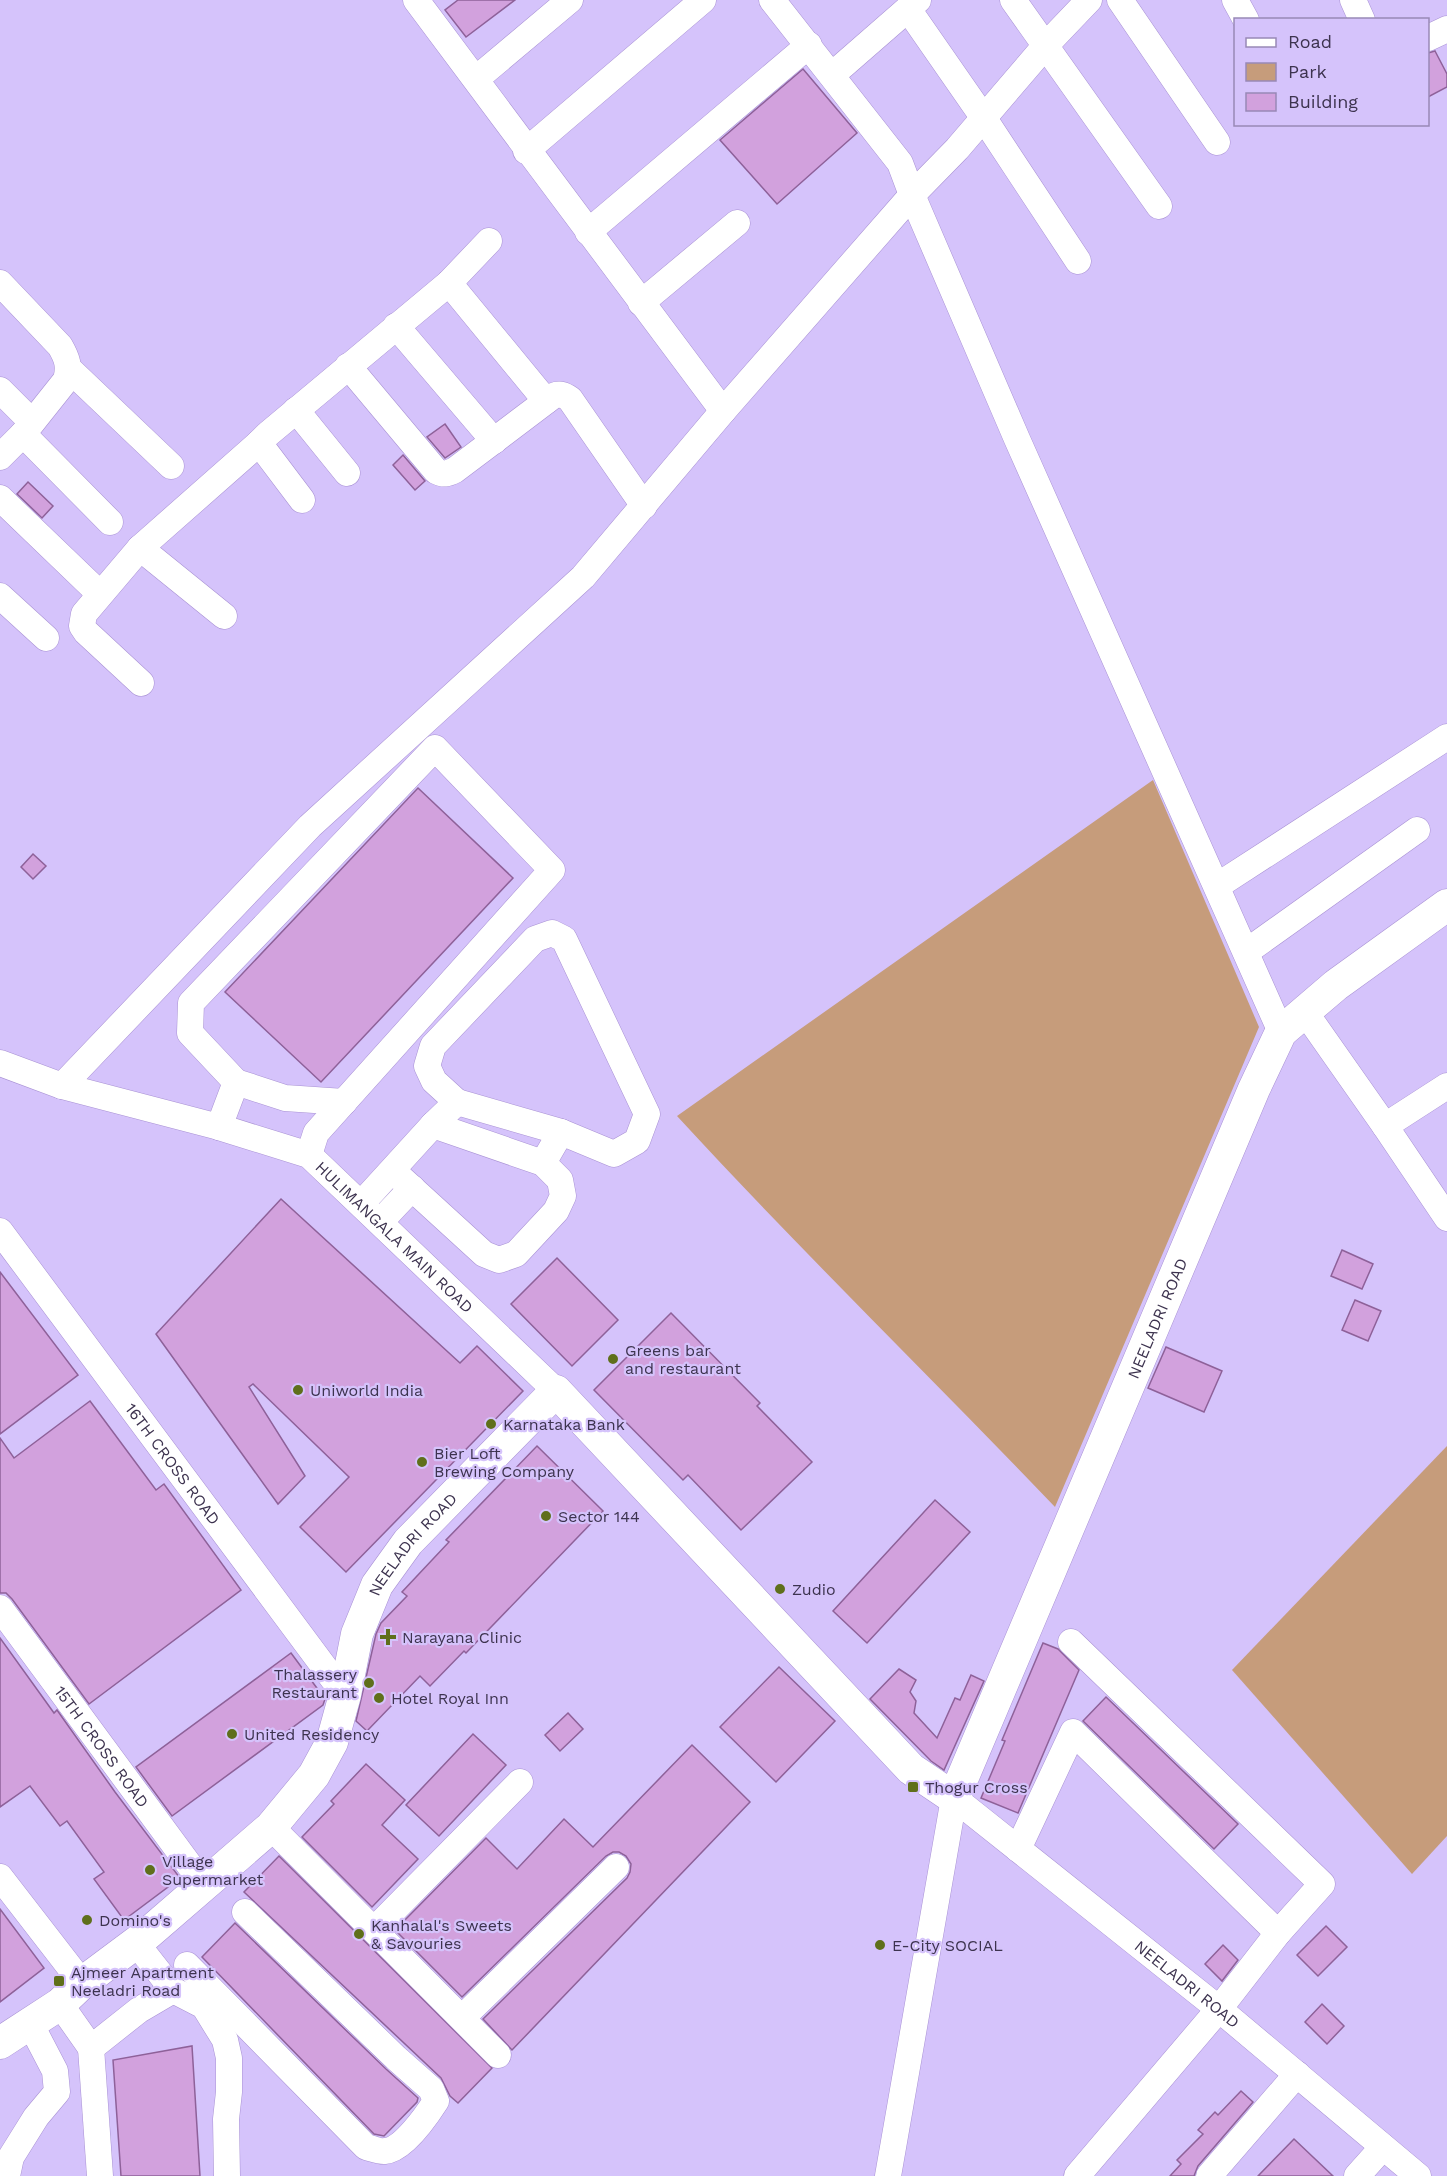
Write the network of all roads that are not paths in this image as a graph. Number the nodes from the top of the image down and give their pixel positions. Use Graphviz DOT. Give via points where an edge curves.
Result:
graph roads {
  1 [pos="570,0"];
  2 [pos="703,0"];
  3 [pos="772,0"];
  4 [pos="1013,0"];
  5 [pos="1089,0"];
  6 [pos="1120,0"];
  7 [pos="1235,0"];
  8 [pos="1353,0"];
  9 [pos="422,2"];
  10 [pos="913,4"];
  11 [pos="1245,18"];
  12 [pos="1361,18"];
  13 [pos="1447,29"];
  14 [pos="1429,38"];
  15 [pos="809,45"];
  16 [pos="1046,45"];
  17 [pos="832,75"];
  18 [pos="476,79"];
  19 [pos="983,117"];
  20 [pos="1217,142"];
  21 [pos="526,151"];
  22 [pos="912,195"];
  23 [pos="1159,206"];
  24 [pos="737,223"];
  25 [pos="588,232"];
  26 [pos="489,241"];
  27 [pos="1078,261"];
  28 [pos="0,283"];
  29 [pos="449,283"];
  30 [pos="641,303"];
  31 [pos="396,326"];
  32 [pos="348,366"];
  33 [pos="69,369"];
  34 [pos="0,390"];
  35 [pos="546,401"];
  36 [pos="296,410"];
  37 [pos="723,411"];
  38 [pos="27,428"];
  39 [pos="494,441"];
  40 [pos="260,443"];
  41 [pos="0,457"];
  42 [pos="171,466"];
  43 [pos="347,472"];
  44 [pos="0,498"];
  45 [pos="302,500"];
  46 [pos="644,506"];
  47 [pos="110,522"];
  48 [pos="140,548"];
  49 [pos="100,594"];
  50 [pos="0,596"];
  51 [pos="224,616"];
  52 [pos="46,638"];
  53 [pos="141,683"];
  54 [pos="1447,737"];
  55 [pos="1417,830"];
  56 [pos="1217,886"];
  57 [pos="1447,905"];
  58 [pos="1246,952"];
  59 [pos="1305,1011"];
  60 [pos="1281,1032"];
  61 [pos="0,1062"];
  62 [pos="236,1082"];
  63 [pos="62,1086"];
  64 [pos="1447,1086"];
  65 [pos="344,1102"];
  66 [pos="457,1102"];
  67 [pos="433,1125"];
  68 [pos="1385,1126"];
  69 [pos="219,1127"];
  70 [pos="561,1132"];
  71 [pos="309,1155"];
  72 [pos="543,1163"];
  73 [pos="392,1170"];
  74 [pos="412,1188"];
  75 [pos="1440,1191"];
  76 [pos="361,1204"];
  77 [pos="1447,1218"];
  78 [pos="380,1222"];
  79 [pos="0,1231"];
  80 [pos="556,1392"];
  81 [pos="0,1608"];
  82 [pos="1071,1642"];
  83 [pos="345,1695"];
  84 [pos="520,1782"];
  85 [pos="954,1798"];
  86 [pos="272,1827"];
  87 [pos="1018,1849"];
  88 [pos="616,1867"];
  89 [pos="0,1877"];
  90 [pos="204,1885"];
  91 [pos="245,1912"];
  92 [pos="374,1930"];
  93 [pos="1278,1934"];
  94 [pos="136,1943"];
  95 [pos="187,1965"];
  96 [pos="173,1990"];
  97 [pos="71,1994"];
  98 [pos="1219,2009"];
  99 [pos="462,2018"];
  100 [pos="30,2023"];
  101 [pos="0,2043"];
  102 [pos="91,2048"];
  103 [pos="498,2055"];
  104 [pos="1297,2074"];
  105 [pos="1383,2146"];
  106 [pos="7,2176"];
  107 [pos="100,2176"];
  108 [pos="227,2176"];
  109 [pos="888,2176"];
  110 [pos="1077,2176"];
  111 [pos="1209,2176"];
  112 [pos="1357,2176"];
  113 [pos="1418,2176"];
  1 -- 18 [label="street"];
  2 -- 21 [label="street"];
  3 -- 15 [label="street"];
  4 -- 16 [label="street"];
  5 -- 16 [label="street"];
  6 -- 20 [label="street"];
  7 -- 11 [label="street"];
  8 -- 12 [label="street"];
  9 -- 18 [label="street"];
  10 -- 17 [label="street"];
  10 -- 19 [label="street"];
  13 -- 14 [label="street"];
  15 -- 17 [label="street"];
  15 -- 25 [label="street"];
  16 -- 19 [label="street"];
  16 -- 23 [label="street"];
  17 -- 22 [label="street" via="900,163"];
  18 -- 21 [label="street"];
  19 -- 22 [label="street"];
  19 -- 27 [label="street"];
  21 -- 25 [label="street"];
  22 -- 37 [label="street"];
  22 -- 56 [label="street"];
  24 -- 30 [label="street"];
  25 -- 30 [label="street"];
  26 -- 29 [label="street"];
  28 -- 33 [label="street" via="60,346"];
  29 -- 31 [label="street"];
  29 -- 35 [label="street"];
  30 -- 37 [label="street"];
  31 -- 32 [label="street"];
  31 -- 39 [label="street"];
  32 -- 36 [label="street"];
  32 -- 39 [label="street" via="436,471 448,474"];
  33 -- 38 [label="street" via="66,380"];
  33 -- 42 [label="street"];
  34 -- 38 [label="street"];
  35 -- 39 [label="street"];
  35 -- 46 [label="street" via="558,394 570,399"];
  36 -- 40 [label="street"];
  36 -- 43 [label="street"];
  37 -- 46 [label="street"];
  38 -- 41 [label="street"];
  38 -- 47 [label="street"];
  40 -- 45 [label="street"];
  40 -- 48 [label="street"];
  44 -- 49 [label="street"];
  46 -- 63 [label="street" via="584,577 310,826"];
  48 -- 49 [label="street"];
  48 -- 51 [label="street"];
  49 -- 53 [label="street" via="86,609 82,626"];
  50 -- 52 [label="street"];
  54 -- 56 [label="street"];
  55 -- 58 [label="street"];
  56 -- 58 [label="street"];
  57 -- 59 [label="main road, NEELADRI ROAD"];
  58 -- 60 [label="street"];
  59 -- 60 [label="main road, NEELADRI ROAD"];
  59 -- 68 [label="street"];
  60 -- 85 [label="main road, NEELADRI ROAD"];
  61 -- 63 [label="street, HULIMANGALA MAIN ROAD"];
  62 -- 65 [label="street" via="285,1098"];
  62 -- 65 [label="street" via="190,1033 191,1003 435,748 552,870"];
  62 -- 69 [label="street"];
  63 -- 69 [label="street, HULIMANGALA MAIN ROAD"];
  64 -- 68 [label="street"];
  65 -- 71 [label="street" via="315,1133"];
  66 -- 67 [label="street"];
  66 -- 70 [label="street"];
  66 -- 70 [label="street" via="434,1080 427,1066 433,1046 535,939 552,933 564,939 647,1114 637,1141 614,1154"];
  67 -- 72 [label="street"];
  67 -- 73 [label="street"];
  68 -- 75 [label="street"];
  69 -- 71 [label="street, HULIMANGALA MAIN ROAD"];
  70 -- 72 [label="street"];
  71 -- 76 [label="street, HULIMANGALA MAIN ROAD"];
  72 -- 74 [label="street" via="560,1180 563,1196 556,1211 516,1254 499,1260 484,1254"];
  73 -- 74 [label="street"];
  73 -- 76 [label="street"];
  74 -- 78 [label="street"];
  75 -- 77 [label="street"];
  76 -- 78 [label="street, HULIMANGALA MAIN ROAD"];
  78 -- 80 [label="street, HULIMANGALA MAIN ROAD"];
  79 -- 83 [label="street, 16TH CROSS ROAD"];
  80 -- 83 [label="main road, NEELADRI ROAD" via="408,1542 377,1585 357,1634"];
  80 -- 85 [label="main road, NEELADRI ROAD" via="911,1769"];
  81 -- 90 [label="street, 15TH CROSS ROAD"];
  82 -- 93 [label="street" via="1322,1884"];
  83 -- 86 [label="main road, NEELADRI ROAD" via="332,1742 314,1775"];
  84 -- 92 [label="street"];
  85 -- 87 [label="street, NEELADRI ROAD"];
  85 -- 109 [label="street"];
  86 -- 90 [label="main road, NEELADRI ROAD"];
  86 -- 92 [label="street"];
  87 -- 93 [label="street" via="1073,1732"];
  87 -- 98 [label="street, NEELADRI ROAD"];
  88 -- 99 [label="street"];
  89 -- 97 [label="street"];
  90 -- 94 [label="main road, NEELADRI ROAD"];
  91 -- 95 [label="street" via="431,2089 436,2102 397,2146 385,2152 366,2147"];
  92 -- 99 [label="street"];
  93 -- 98 [label="street"];
  94 -- 96 [label="street"];
  94 -- 97 [label="main road, NEELADRI ROAD"];
  96 -- 102 [label="street" via="139,2010"];
  96 -- 108 [label="street" via="204,2006 225,2040 229,2058"];
  97 -- 100 [label="main road, NEELADRI ROAD"];
  97 -- 102 [label="street"];
  98 -- 104 [label="street, NEELADRI ROAD"];
  98 -- 110 [label="street"];
  99 -- 103 [label="street"];
  100 -- 101 [label="main road, NEELADRI ROAD"];
  100 -- 106 [label="street" via="55,2071 57,2092 11,2157"];
  102 -- 107 [label="street"];
  104 -- 105 [label="street, NEELADRI ROAD"];
  104 -- 111 [label="street"];
  105 -- 112 [label="street"];
  105 -- 113 [label="street, NEELADRI ROAD"];
}
